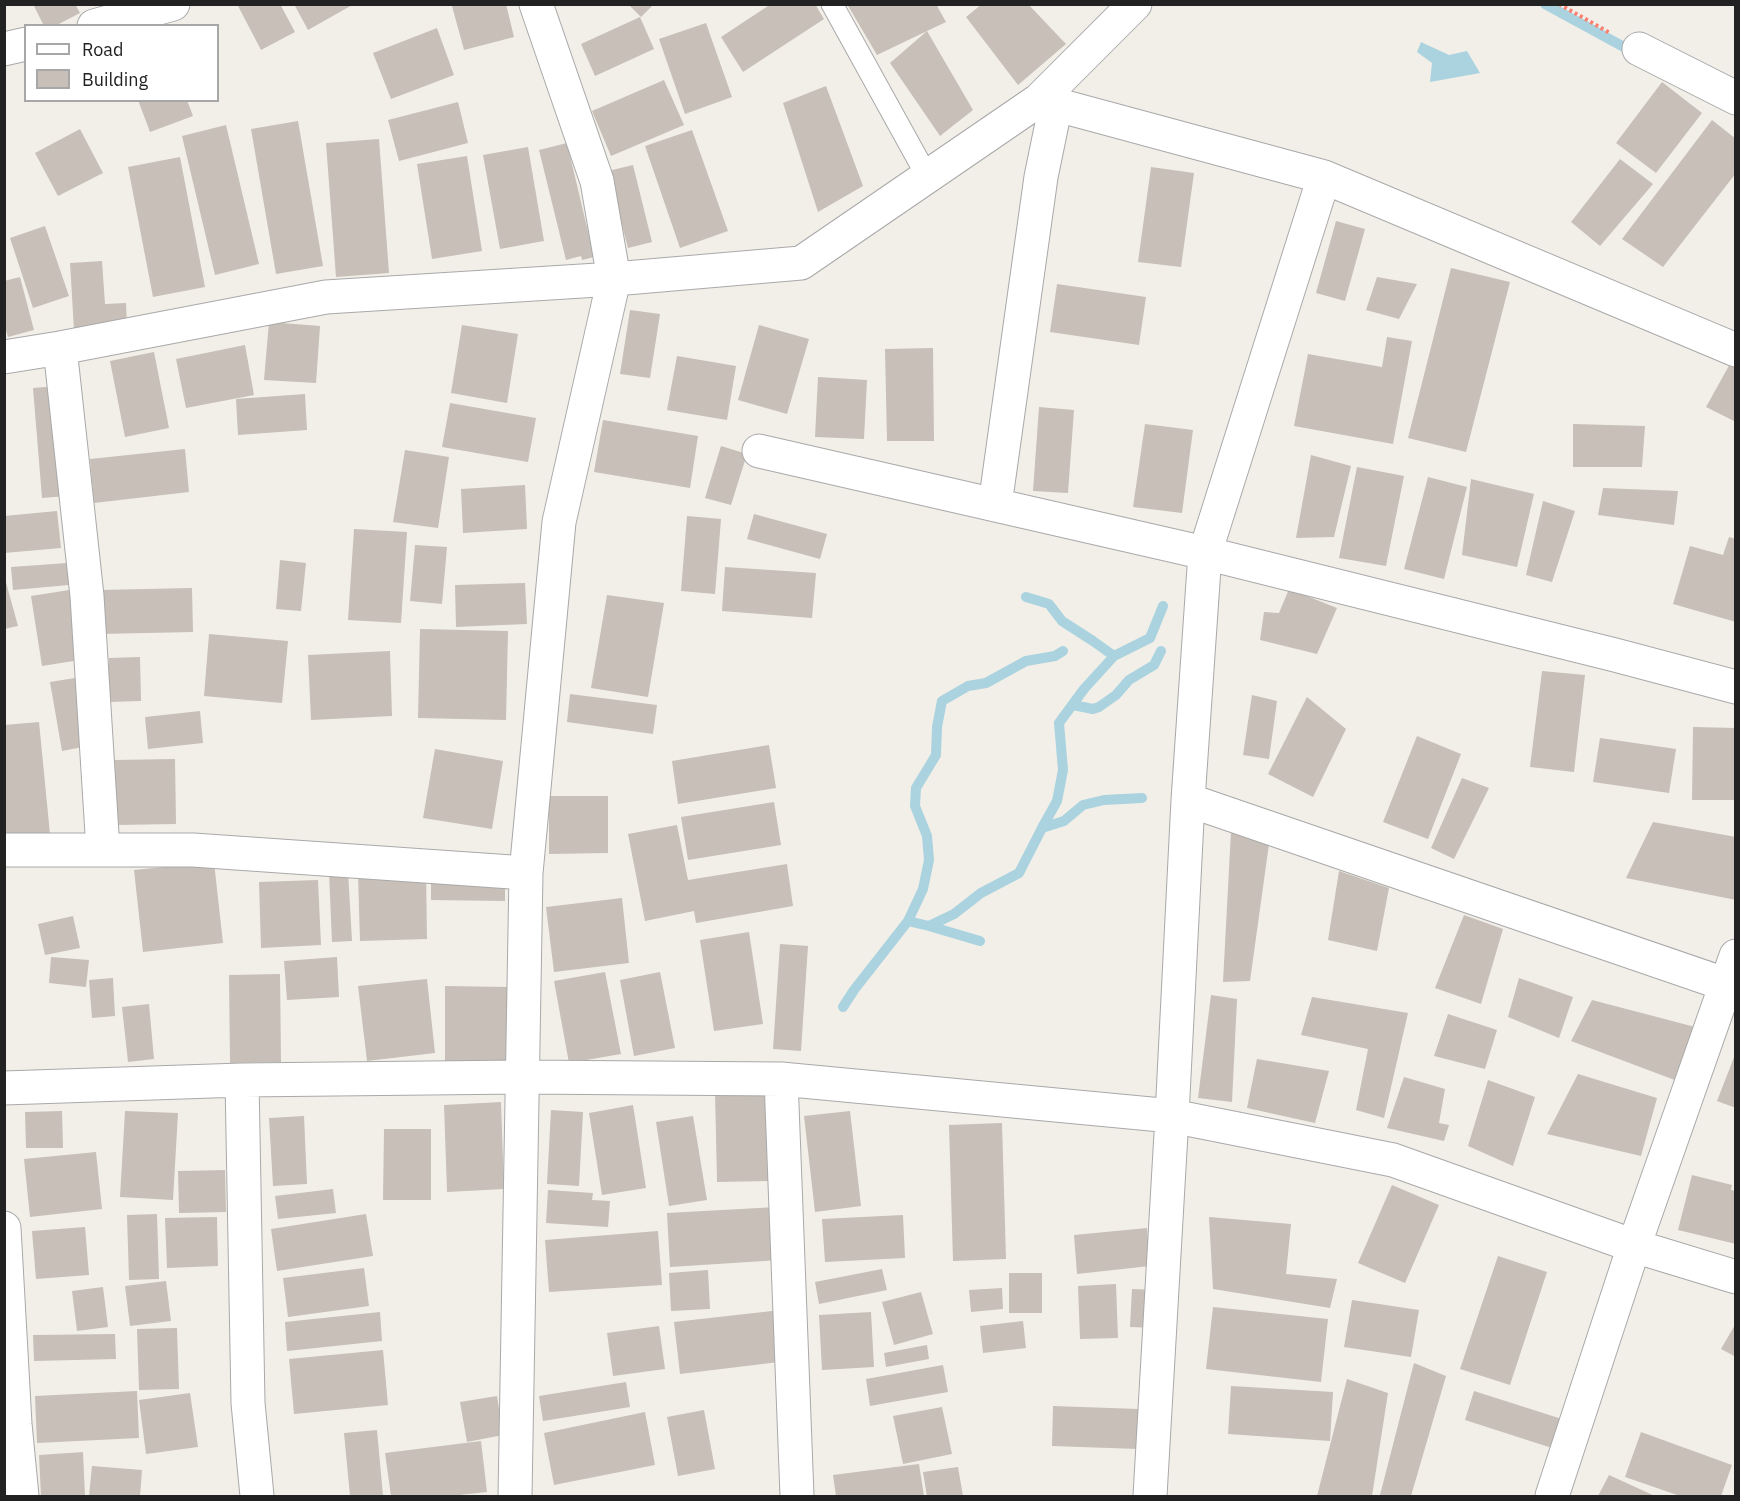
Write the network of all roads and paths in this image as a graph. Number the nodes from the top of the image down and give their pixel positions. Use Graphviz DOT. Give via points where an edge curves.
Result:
graph roads {
  1 [pos="173,4"];
  2 [pos="536,4"];
  3 [pos="832,4"];
  4 [pos="1135,4"];
  5 [pos="1558,4"];
  6 [pos="101,24"];
  7 [pos="24,45"];
  8 [pos="1639,49"];
  9 [pos="4,50"];
  10 [pos="1736,98"];
  11 [pos="1047,102"];
  12 [pos="927,176"];
  13 [pos="1324,177"];
  14 [pos="614,279"];
  15 [pos="60,348"];
  16 [pos="1736,350"];
  17 [pos="4,357"];
  18 [pos="759,451"];
  19 [pos="996,505"];
  20 [pos="1205,553"];
  21 [pos="1736,687"];
  22 [pos="1188,800"];
  23 [pos="4,850"];
  24 [pos="103,850"];
  25 [pos="526,873"];
  26 [pos="1732,976"];
  27 [pos="522,1077"];
  28 [pos="781,1079"];
  29 [pos="242,1080"];
  30 [pos="4,1088"];
  31 [pos="1172,1116"];
  32 [pos="4,1228"];
  33 [pos="1634,1246"];
  34 [pos="1736,1277"];
  35 [pos="10,1425"];
  36 [pos="22,1497"];
  37 [pos="257,1497"];
  38 [pos="515,1497"];
  39 [pos="797,1497"];
  40 [pos="1150,1497"];
  41 [pos="1552,1497"];
  1 -- 6 [label="street"];
  2 -- 14 [label="street" via="597,181"];
  3 -- 12 [label="lane"];
  4 -- 11 [label="street"];
  5 -- 8 [label="path"];
  7 -- 9 [label="street"];
  8 -- 10 [label="street"];
  11 -- 12 [label="street"];
  11 -- 13 [label="street"];
  11 -- 19 [label="street" via="1041,177"];
  12 -- 14 [label="street" via="801,263"];
  13 -- 16 [label="street"];
  13 -- 20 [label="street"];
  14 -- 15 [label="street" via="326,297"];
  14 -- 25 [label="street" via="560,522"];
  15 -- 17 [label="street"];
  15 -- 24 [label="street" via="87,596"];
  18 -- 19 [label="street"];
  19 -- 20 [label="street"];
  20 -- 21 [label="street"];
  20 -- 22 [label="street"];
  22 -- 26 [label="street"];
  22 -- 31 [label="street"];
  23 -- 24 [label="street"];
  24 -- 25 [label="street" via="193,850"];
  25 -- 27 [label="street"];
  26 -- 33 [label="street"];
  27 -- 28 [label="street"];
  27 -- 29 [label="street"];
  27 -- 38 [label="street"];
  28 -- 31 [label="street"];
  28 -- 39 [label="street"];
  29 -- 30 [label="street"];
  29 -- 37 [label="street" via="248,1404"];
  31 -- 33 [label="street" via="1393,1160"];
  31 -- 40 [label="street"];
  32 -- 35 [label="street"];
  33 -- 34 [label="street"];
  33 -- 41 [label="street"];
  35 -- 36 [label="street"];
}
